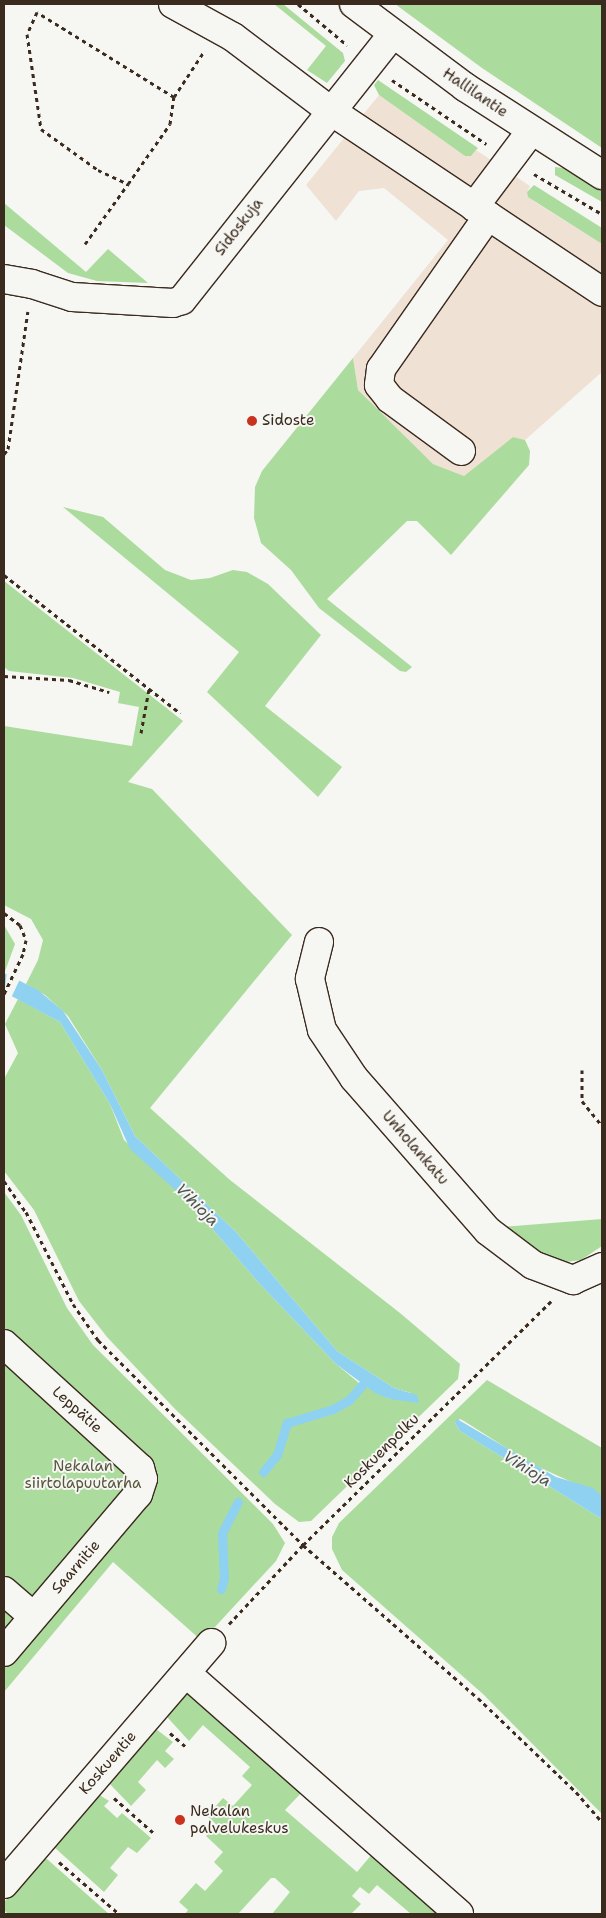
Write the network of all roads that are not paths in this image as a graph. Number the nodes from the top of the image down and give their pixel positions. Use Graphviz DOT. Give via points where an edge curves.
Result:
graph roads {
  1 [pos="173,4"];
  2 [pos="354,4"];
  3 [pos="392,35"];
  4 [pos="331,111"];
  5 [pos="531,131"];
  6 [pos="602,175"];
  7 [pos="481,212"];
  8 [pos="4,279"];
  9 [pos="602,292"];
  10 [pos="461,451"];
  11 [pos="319,942"];
  12 [pos="602,1267"];
  13 [pos="4,1344"];
  14 [pos="143,1479"];
  15 [pos="4,1591"];
  16 [pos="33,1616"];
  17 [pos="211,1643"];
  18 [pos="4,1652"];
  19 [pos="186,1673"];
  20 [pos="4,1884"];
  21 [pos="459,1914"];
  1 -- 4 [label="street" via="219,29"];
  2 -- 3 [label="street, Hallilantie"];
  3 -- 4 [label="street, Sidoskuja"];
  3 -- 5 [label="street, Hallilantie"];
  4 -- 7 [label="street"];
  4 -- 8 [label="street, Sidoskuja" via="182,300 173,303 72,297"];
  5 -- 6 [label="street, Hallilantie"];
  5 -- 7 [label="street" via="510,159"];
  7 -- 9 [label="street"];
  7 -- 10 [label="street" via="382,369 379,385 390,399"];
  11 -- 12 [label="street, Unholankatu" via="310,979 322,1030 354,1078 488,1231 533,1265 573,1280"];
  13 -- 14 [label="street, Leppätie" via="140,1468"];
  14 -- 16 [label="street, Saarnitie" via="138,1494"];
  15 -- 16 [label="street"];
  16 -- 18 [label="street, Saarnitie"];
  17 -- 19 [label="street, Koskuentie"];
  19 -- 20 [label="street, Koskuentie"];
  19 -- 21 [label="street"];
}
